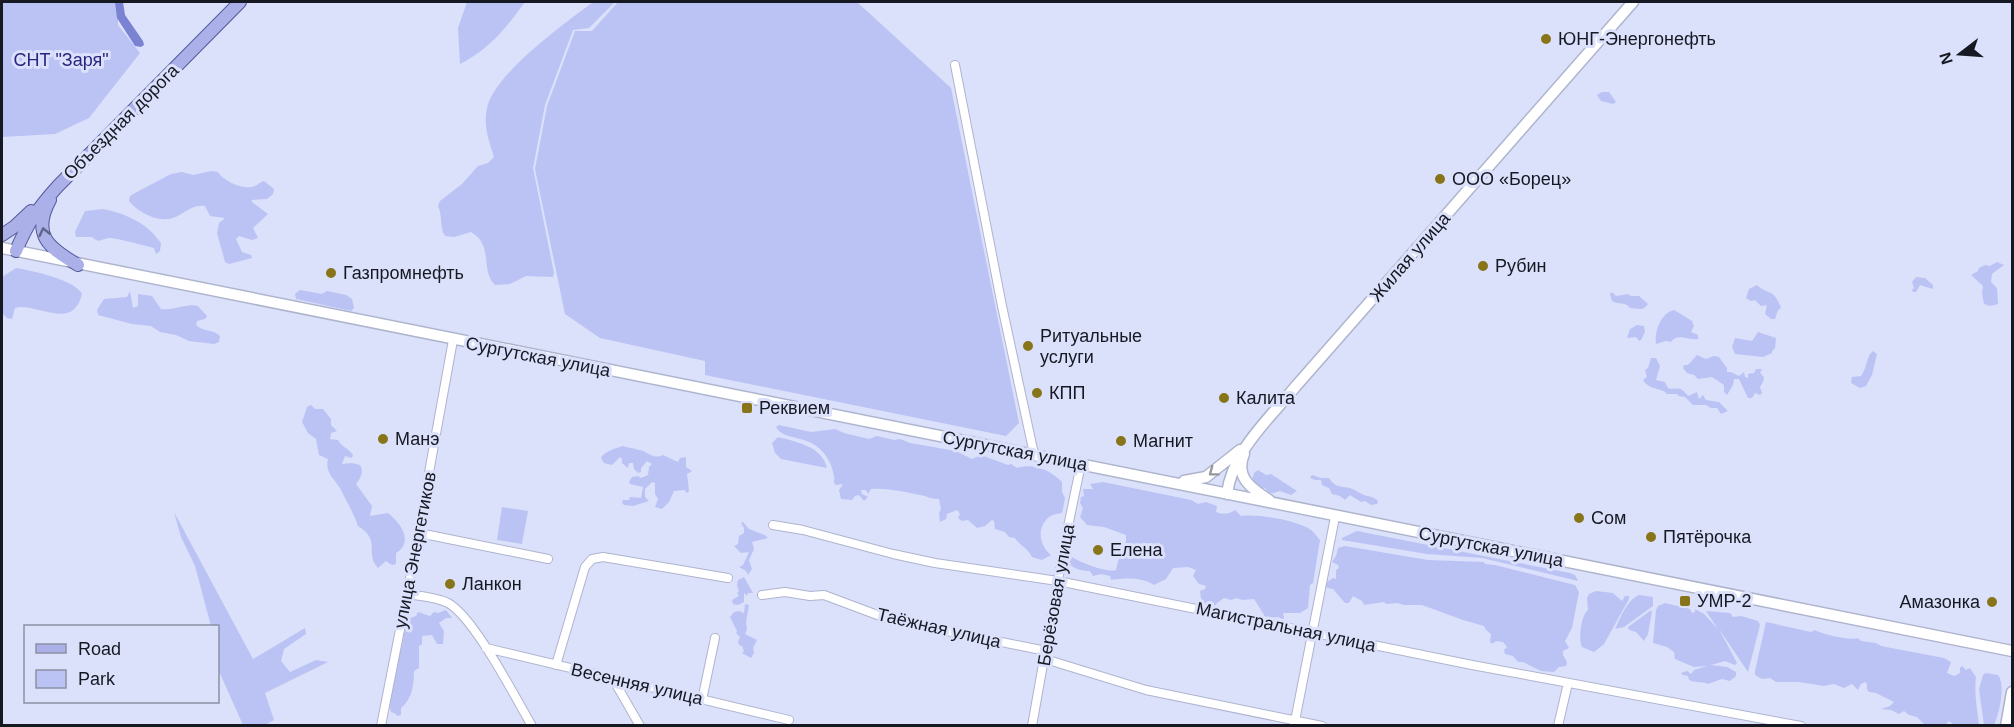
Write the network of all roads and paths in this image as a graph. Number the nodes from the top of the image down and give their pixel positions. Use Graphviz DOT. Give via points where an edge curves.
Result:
graph roads {
  1 [pos="240,2"];
  2 [pos="1633,2"];
  3 [pos="955,65"];
  4 [pos="58,186"];
  5 [pos="2,235"];
  6 [pos="2,248"];
  7 [pos="16,251"];
  8 [pos="78,265"];
  9 [pos="453,340"];
  10 [pos="1249,443"];
  11 [pos="1034,454"];
  12 [pos="1081,464"];
  13 [pos="1168,482"];
  14 [pos="1227,494"];
  15 [pos="1278,505"];
  16 [pos="1335,517"];
  17 [pos="773,525"];
  18 [pos="419,533"];
  19 [pos="548,559"];
  20 [pos="728,578"];
  21 [pos="1058,581"];
  22 [pos="407,594"];
  23 [pos="762,595"];
  24 [pos="1312,632"];
  25 [pos="715,638"];
  26 [pos="486,648"];
  27 [pos="2013,651"];
  28 [pos="1046,655"];
  29 [pos="556,665"];
  30 [pos="613,679"];
  31 [pos="1568,683"];
  32 [pos="2013,692"];
  33 [pos="702,700"];
  34 [pos="789,720"];
  35 [pos="1294,723"];
  36 [pos="1798,725"];
  37 [pos="381,726"];
  38 [pos="532,726"];
  39 [pos="640,726"];
  40 [pos="1032,726"];
  41 [pos="1322,726"];
  42 [pos="1558,726"];
  43 [pos="2006,726"];
  1 -- 4 [label="main road, Объездная дорога"];
  2 -- 10 [label="main road, Жилая улица"];
  3 -- 11 [label="street"];
  4 -- 5 [label="main road"];
  4 -- 7 [label="main road, Объездная дорога" via="36,211"];
  8 -- 4 [label="main road, one-way" via="54,250 43,234 42,217"];
  6 -- 7 [label="main road, Сургутская улица"];
  7 -- 8 [label="main road, Сургутская улица"];
  8 -- 9 [label="main road, Сургутская улица"];
  9 -- 11 [label="main road, Сургутская улица"];
  9 -- 18 [label="street, улица Энергетиков"];
  10 -- 13 [label="main road, one-way" via="1206,477"];
  10 -- 14 [label="main road, Жилая улица" via="1231,471"];
  10 -- 15 [label="main road" via="1241,461 1243,477 1254,490"];
  11 -- 12 [label="main road, Сургутская улица"];
  12 -- 13 [label="main road, Сургутская улица"];
  12 -- 21 [label="street, Берёзовая улица"];
  13 -- 14 [label="main road, Сургутская улица"];
  14 -- 15 [label="main road, Сургутская улица"];
  15 -- 16 [label="main road, Сургутская улица"];
  16 -- 24 [label="street"];
  16 -- 27 [label="main road, Сургутская улица"];
  17 -- 21 [label="street, Магистральная улица" via="935,563"];
  18 -- 19 [label="street"];
  18 -- 22 [label="street, улица Энергетиков"];
  20 -- 29 [label="street" via="592,558 585,567"];
  21 -- 24 [label="street, Магистральная улица"];
  21 -- 28 [label="street, Берёзовая улица"];
  22 -- 26 [label="street" via="446,602 456,608"];
  22 -- 37 [label="street, улица Энергетиков"];
  23 -- 28 [label="street, Таёжная улица" via="824,595 888,619"];
  24 -- 31 [label="street, Магистральная улица"];
  24 -- 35 [label="street"];
  25 -- 33 [label="street"];
  26 -- 29 [label="street, Весенняя улица"];
  26 -- 38 [label="street"];
  28 -- 35 [label="street, Таёжная улица" via="1146,690"];
  28 -- 40 [label="street, Берёзовая улица"];
  29 -- 30 [label="street, Весенняя улица"];
  30 -- 33 [label="street, Весенняя улица"];
  30 -- 39 [label="street"];
  31 -- 36 [label="street, Магистральная улица"];
  31 -- 42 [label="street"];
  32 -- 43 [label="main road"];
  33 -- 34 [label="street, Весенняя улица"];
  35 -- 41 [label="street, Таёжная улица"];
}
